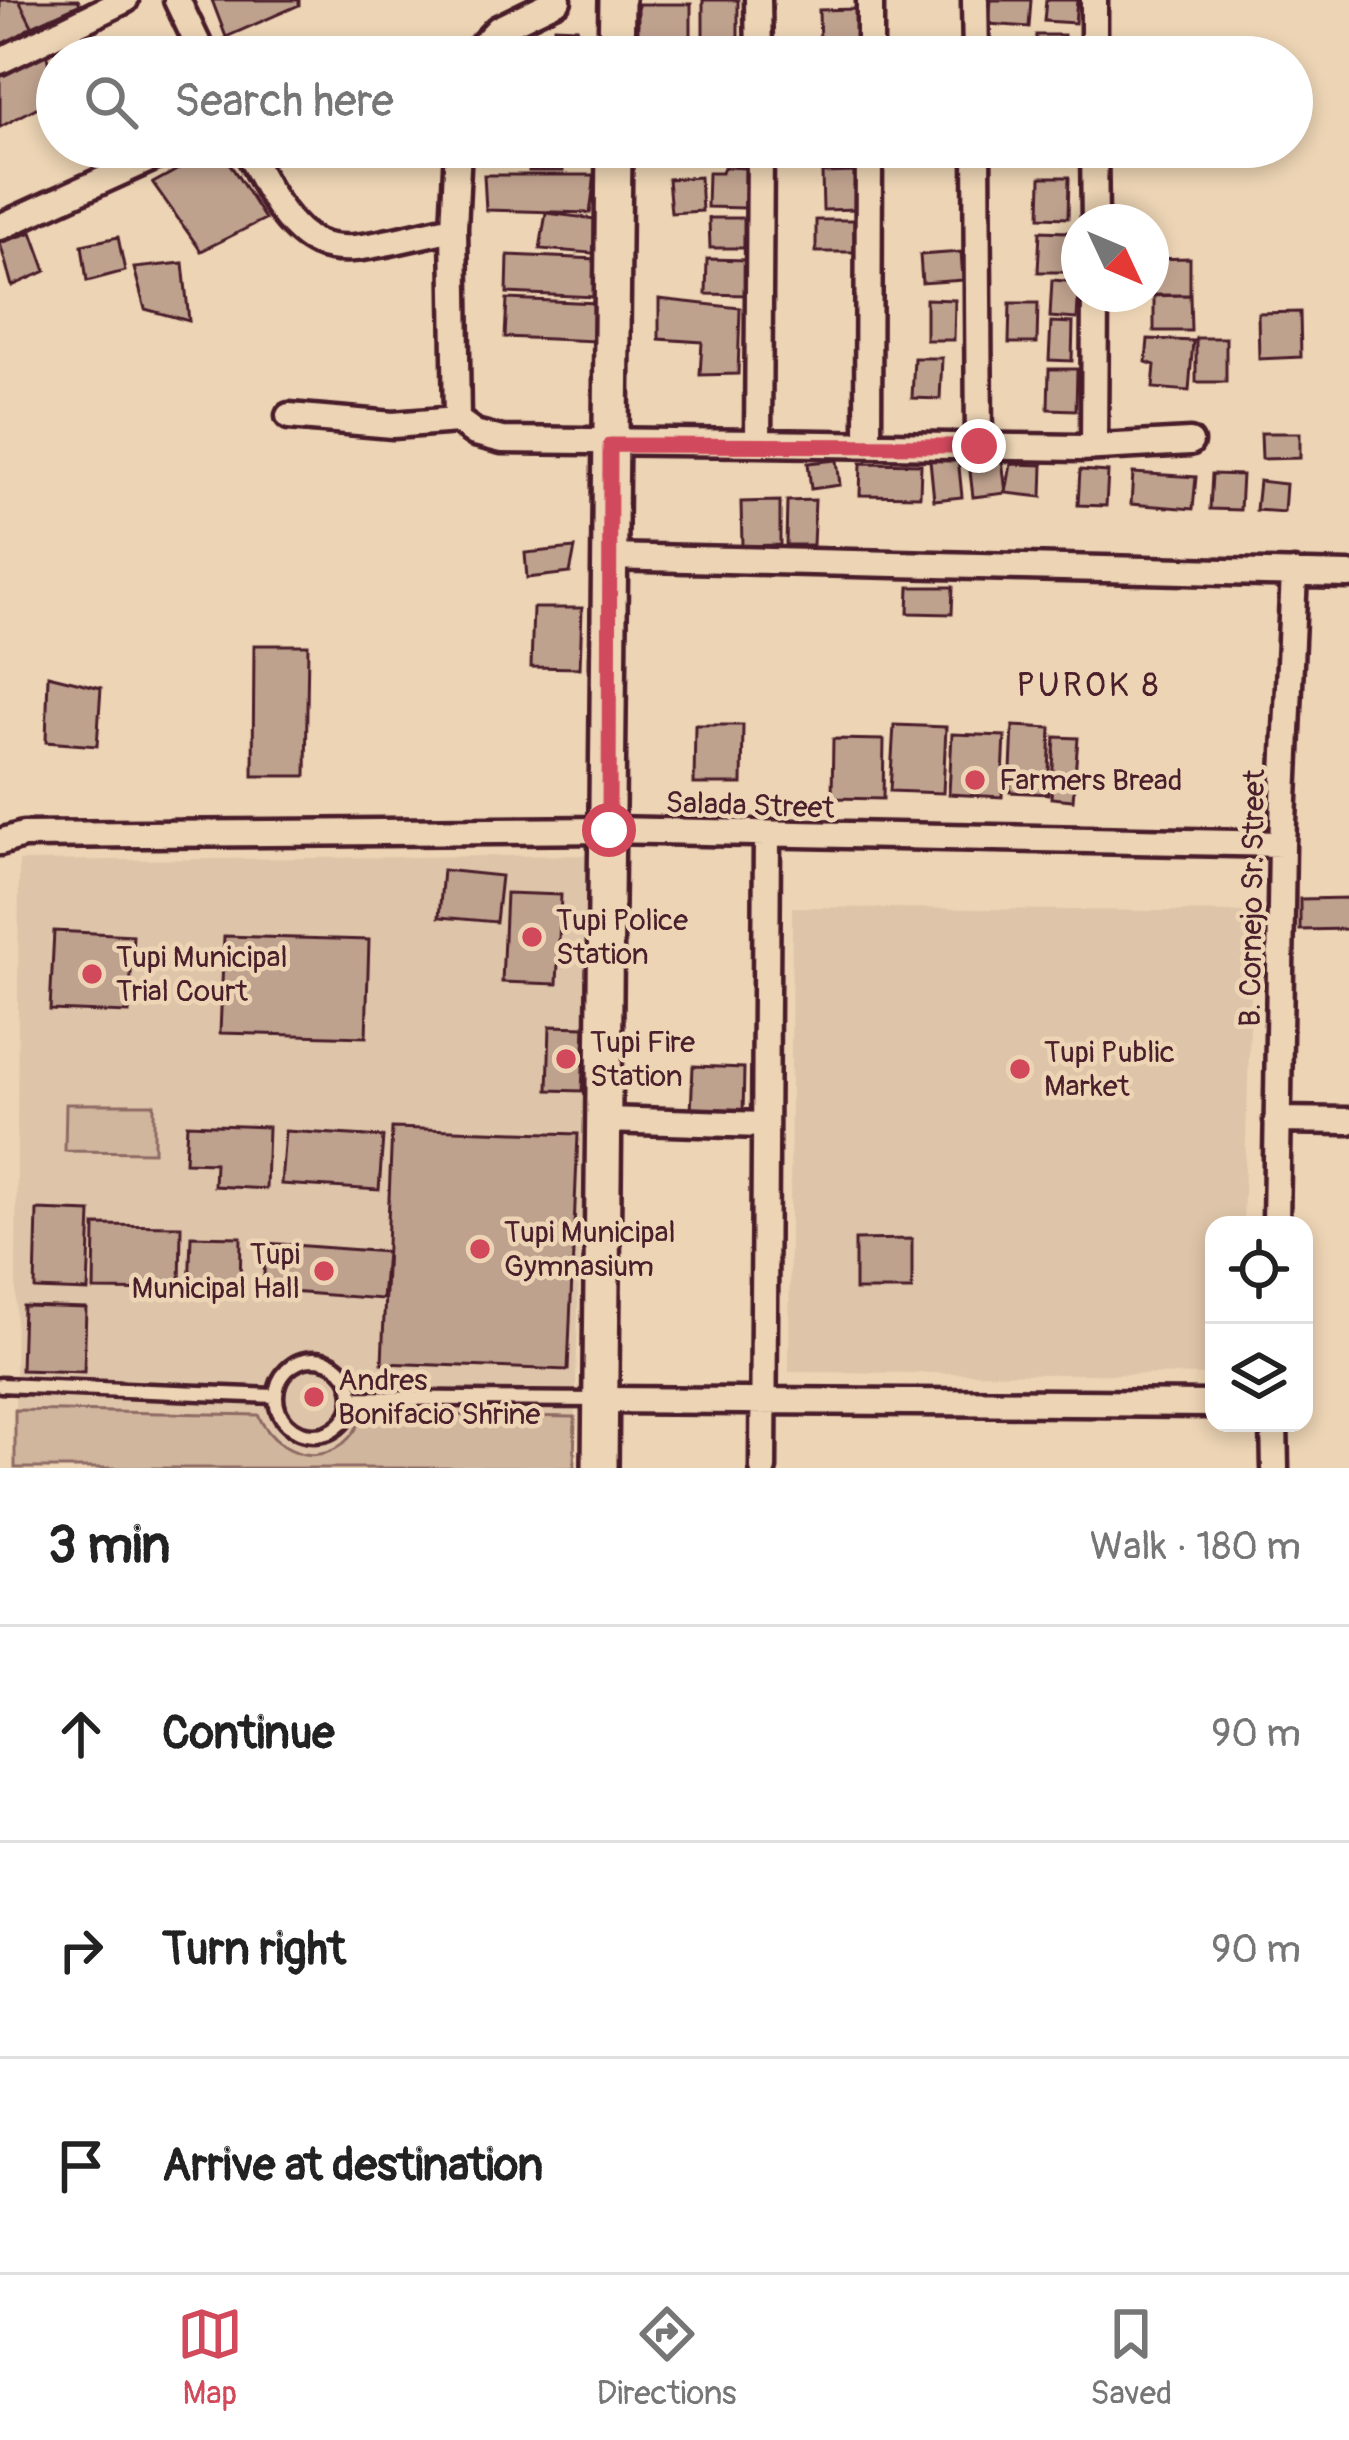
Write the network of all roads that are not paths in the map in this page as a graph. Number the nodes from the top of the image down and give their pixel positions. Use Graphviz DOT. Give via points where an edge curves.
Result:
graph roads {
  1 [pos="125,0"];
  2 [pos="177,0"];
  3 [pos="558,0"];
  4 [pos="617,0"];
  5 [pos="758,0"];
  6 [pos="870,0"];
  7 [pos="976,0"];
  8 [pos="1094,0"];
  9 [pos="51,36"];
  10 [pos="194,36"];
  11 [pos="491,36"];
  12 [pos="616,36"];
  13 [pos="759,36"];
  14 [pos="870,36"];
  15 [pos="976,36"];
  16 [pos="1094,36"];
  17 [pos="36,43"];
  18 [pos="0,61"];
  19 [pos="129,168"];
  20 [pos="259,168"];
  21 [pos="457,168"];
  22 [pos="614,168"];
  23 [pos="760,168"];
  24 [pos="869,168"];
  25 [pos="977,168"];
  26 [pos="1094,168"];
  27 [pos="1095,204"];
  28 [pos="0,226"];
  29 [pos="454,228"];
  30 [pos="1095,312"];
  31 [pos="289,416"];
  32 [pos="457,420"];
  33 [pos="1190,442"];
  34 [pos="758,443"];
  35 [pos="868,443"];
  36 [pos="610,445"];
  37 [pos="979,446"];
  38 [pos="1094,447"];
  39 [pos="608,557"];
  40 [pos="1294,574"];
  41 [pos="1349,575"];
  42 [pos="609,830"];
  43 [pos="767,837"];
  44 [pos="0,841"];
  45 [pos="1282,844"];
  46 [pos="606,1120"];
  47 [pos="1277,1120"];
  48 [pos="1349,1121"];
  49 [pos="763,1125"];
  50 [pos="1276,1216"];
  51 [pos="0,1384"];
  52 [pos="275,1396"];
  53 [pos="352,1398"];
  54 [pos="601,1400"];
  55 [pos="762,1404"];
  56 [pos="1205,1404"];
  57 [pos="1274,1432"];
  58 [pos="601,1468"];
  59 [pos="763,1468"];
  60 [pos="1275,1468"];
  1 -- 9 [label="street"];
  2 -- 10 [label="street"];
  3 -- 11 [label="street"];
  4 -- 12 [label="street"];
  5 -- 13 [label="street"];
  6 -- 14 [label="street"];
  7 -- 15 [label="street"];
  8 -- 16 [label="street"];
  17 -- 18 [label="street"];
  19 -- 28 [label="street"];
  20 -- 29 [label="street" via="290,220 326,249 366,250"];
  21 -- 29 [label="street"];
  22 -- 36 [label="street"];
  23 -- 34 [label="street"];
  24 -- 35 [label="street"];
  25 -- 37 [label="street"];
  26 -- 27 [label="street"];
  29 -- 32 [label="street"];
  30 -- 38 [label="street"];
  31 -- 32 [label="street"];
  32 -- 36 [label="street" via="491,439"];
  33 -- 38 [label="street"];
  34 -- 35 [label="street"];
  34 -- 36 [label="street"];
  35 -- 37 [label="street"];
  36 -- 39 [label="street"];
  37 -- 38 [label="street"];
  39 -- 40 [label="street"];
  39 -- 42 [label="street"];
  40 -- 41 [label="street"];
  40 -- 45 [label="street, B. Cornejo Sr. Street"];
  42 -- 43 [label="street, Salada Street"];
  42 -- 44 [label="street, Salada Street"];
  42 -- 46 [label="street"];
  43 -- 45 [label="street, Salada Street"];
  43 -- 49 [label="street"];
  45 -- 47 [label="street, B. Cornejo Sr. Street"];
  46 -- 49 [label="street"];
  46 -- 54 [label="street"];
  47 -- 48 [label="street"];
  47 -- 50 [label="street, B. Cornejo Sr. Street"];
  49 -- 55 [label="street"];
  51 -- 52 [label="lane"];
  52 -- 53 [label="lane" via="292,1429 319,1435 340,1425"];
  52 -- 53 [label="lane" via="285,1371 309,1358 344,1372"];
  53 -- 54 [label="lane"];
  54 -- 55 [label="street"];
  54 -- 58 [label="street"];
  55 -- 56 [label="street"];
  55 -- 59 [label="street"];
  57 -- 60 [label="street"];
}
